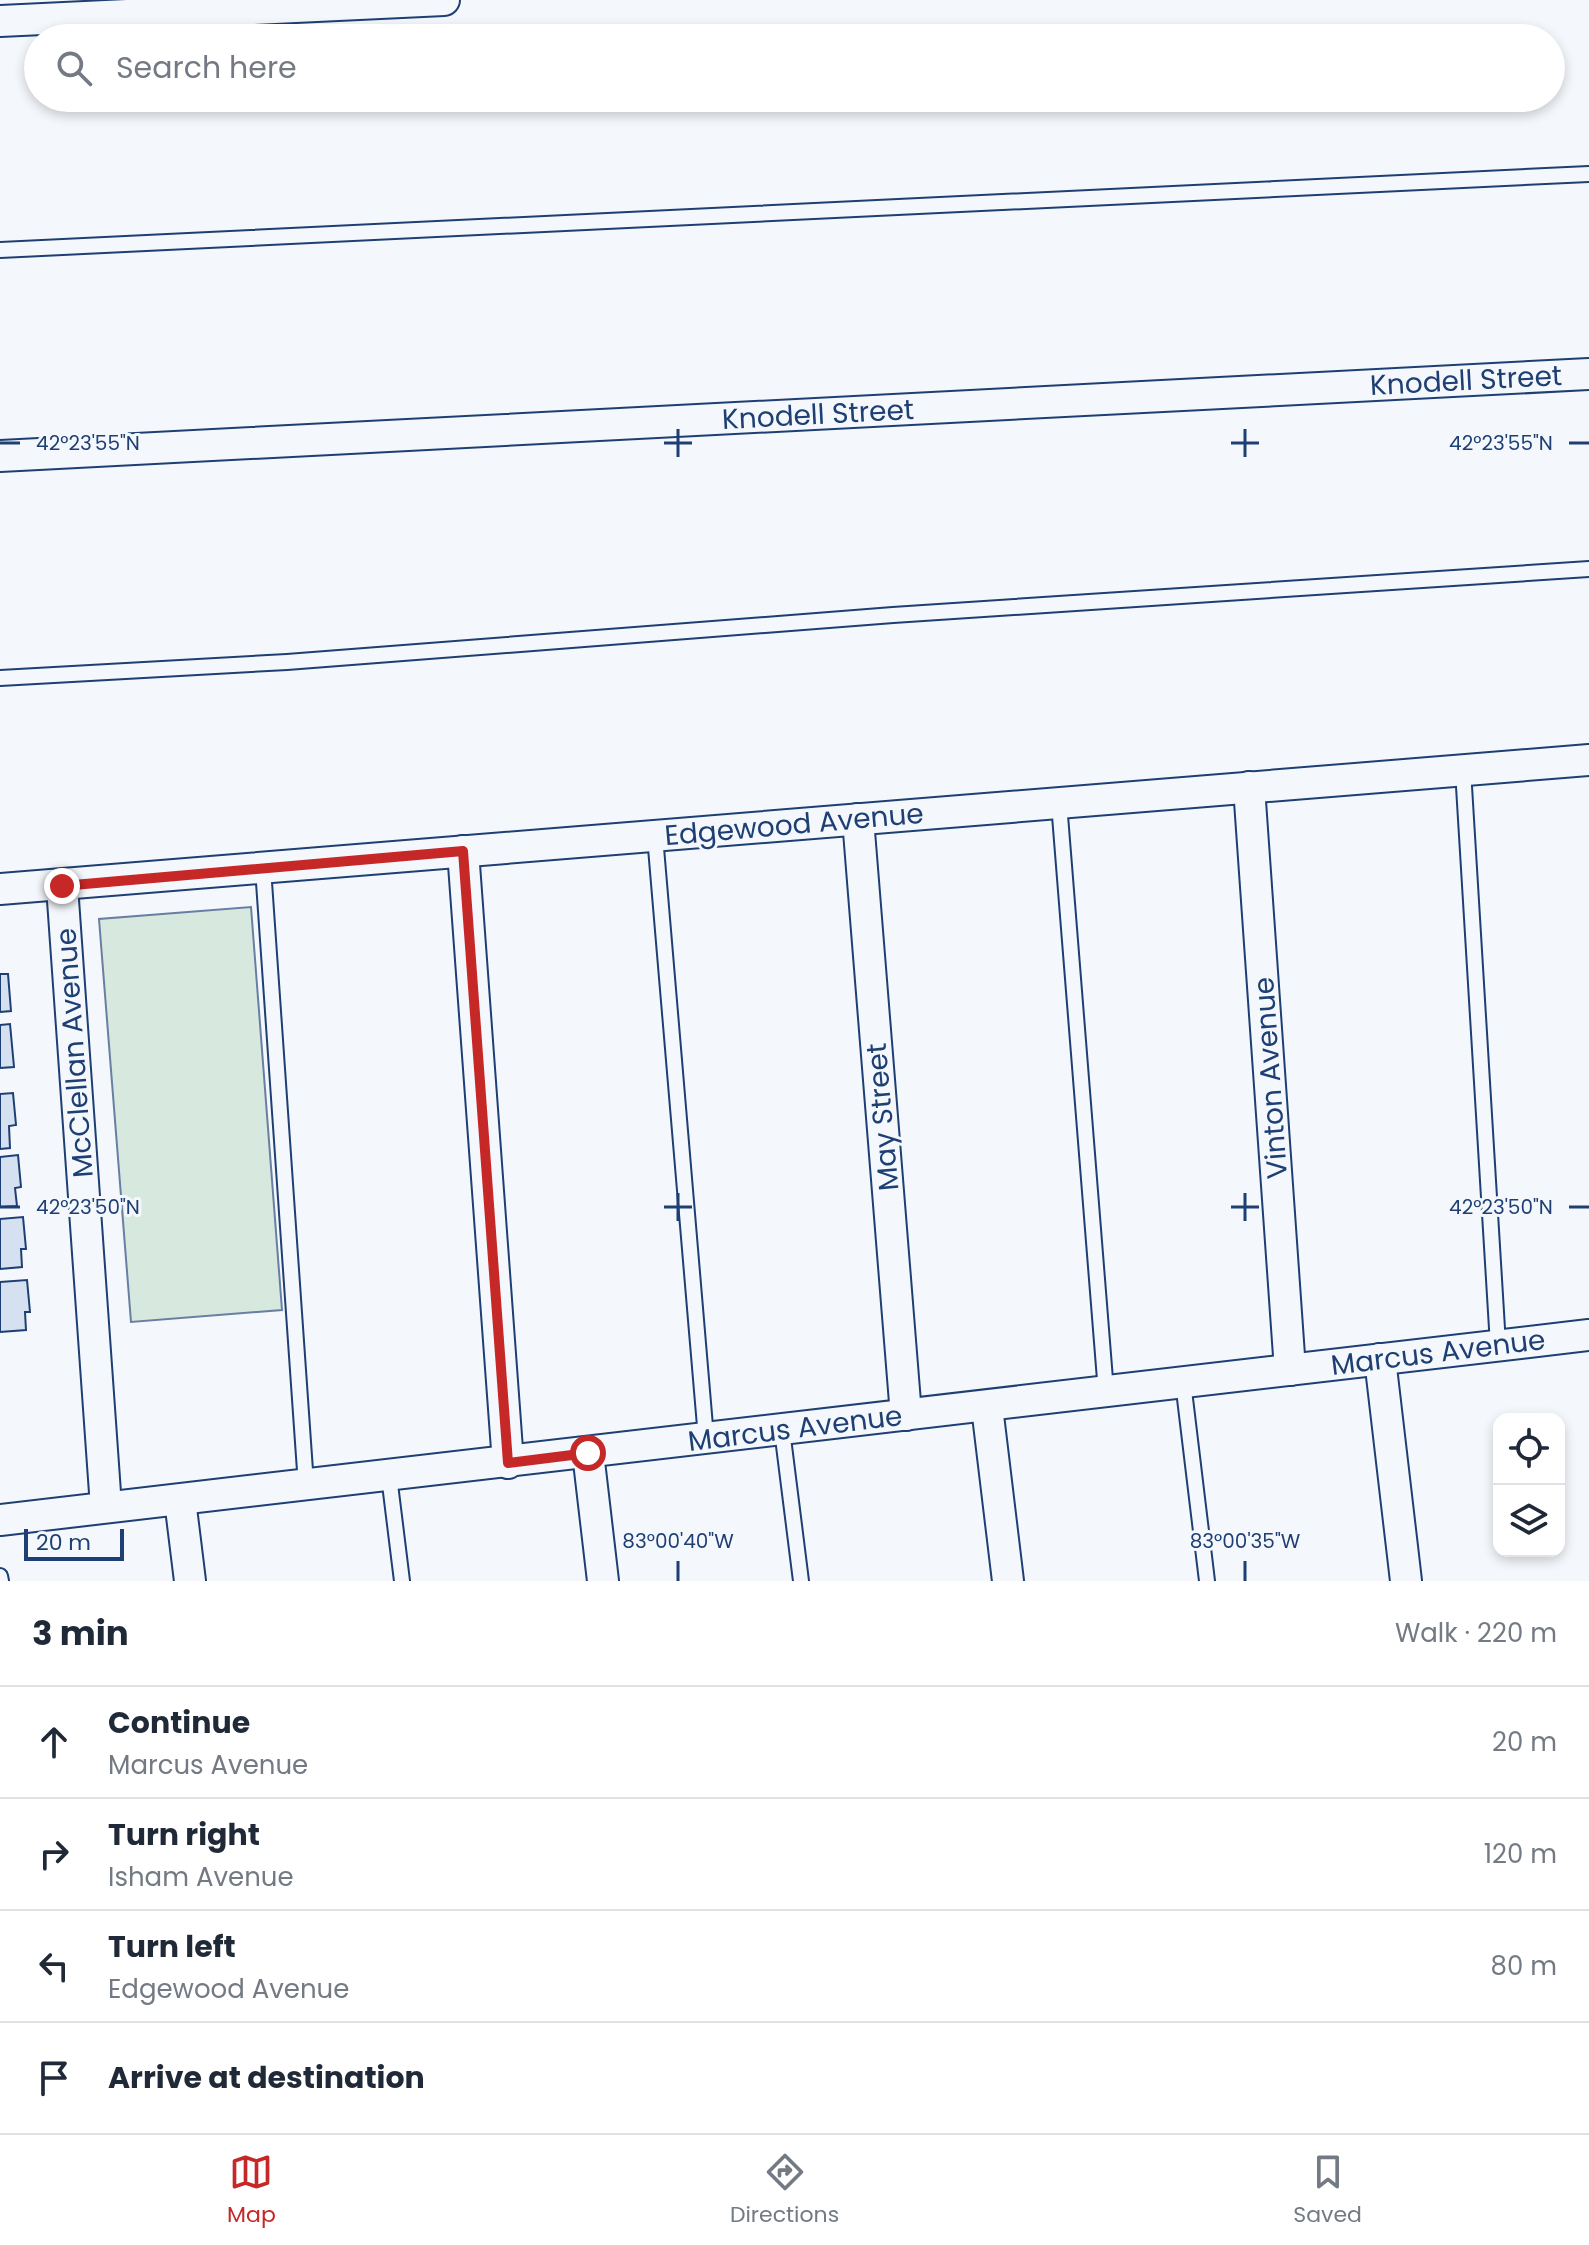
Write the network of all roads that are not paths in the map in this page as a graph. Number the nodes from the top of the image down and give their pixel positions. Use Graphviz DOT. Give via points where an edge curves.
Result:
graph roads {
  1 [pos="444,0"];
  2 [pos="0,21"];
  3 [pos="1589,174"];
  4 [pos="0,250"];
  5 [pos="1589,374"];
  6 [pos="0,456"];
  7 [pos="1589,569"];
  8 [pos="0,678"];
  9 [pos="1589,760"];
  10 [pos="1463,770"];
  11 [pos="1249,787"];
  12 [pos="1059,803"];
  13 [pos="858,819"];
  14 [pos="655,836"];
  15 [pos="463,851"];
  16 [pos="263,868"];
  17 [pos="62,886"];
  18 [pos="0,889"];
  19 [pos="1589,1335"];
  20 [pos="1498,1345"];
  21 [pos="1380,1359"];
  22 [pos="1290,1370"];
  23 [pos="1183,1382"];
  24 [pos="1106,1392"];
  25 [pos="987,1407"];
  26 [pos="906,1415"];
  27 [pos="782,1430"];
  28 [pos="706,1438"];
  29 [pos="588,1453"];
  30 [pos="508,1463"];
  31 [pos="389,1476"];
  32 [pos="306,1486"];
  33 [pos="180,1500"];
  34 [pos="106,1507"];
  35 [pos="0,1520"];
  36 [pos="190,1581"];
  37 [pos="402,1581"];
  38 [pos="603,1581"];
  39 [pos="801,1581"];
  40 [pos="1008,1581"];
  41 [pos="1207,1581"];
  42 [pos="1406,1581"];
  1 -- 2 [label="street"];
  3 -- 4 [label="lane"];
  5 -- 6 [label="street, Knodell Street"];
  7 -- 8 [label="lane"];
  9 -- 10 [label="street, Edgewood Avenue"];
  10 -- 11 [label="street, Edgewood Avenue"];
  10 -- 20 [label="lane"];
  11 -- 12 [label="street, Edgewood Avenue"];
  11 -- 22 [label="street, Vinton Avenue"];
  12 -- 13 [label="street, Edgewood Avenue"];
  12 -- 24 [label="lane"];
  13 -- 14 [label="street, Edgewood Avenue"];
  13 -- 26 [label="street, May Street"];
  14 -- 15 [label="street, Edgewood Avenue"];
  14 -- 28 [label="lane"];
  15 -- 16 [label="street, Edgewood Avenue"];
  15 -- 30 [label="street"];
  16 -- 17 [label="street, Edgewood Avenue"];
  16 -- 32 [label="lane"];
  17 -- 18 [label="street, Edgewood Avenue"];
  17 -- 34 [label="street, McClellan Avenue"];
  19 -- 20 [label="street, Marcus Avenue"];
  20 -- 21 [label="street, Marcus Avenue"];
  21 -- 22 [label="street, Marcus Avenue"];
  21 -- 42 [label="street"];
  22 -- 23 [label="street, Marcus Avenue"];
  23 -- 24 [label="street, Marcus Avenue"];
  23 -- 41 [label="lane"];
  24 -- 25 [label="street, Marcus Avenue"];
  25 -- 26 [label="street, Marcus Avenue"];
  25 -- 40 [label="street"];
  26 -- 27 [label="street, Marcus Avenue"];
  27 -- 28 [label="street, Marcus Avenue"];
  27 -- 39 [label="lane"];
  28 -- 29 [label="street, Marcus Avenue"];
  29 -- 30 [label="street, Marcus Avenue"];
  29 -- 38 [label="street"];
  30 -- 31 [label="street, Marcus Avenue"];
  31 -- 32 [label="street, Marcus Avenue"];
  31 -- 37 [label="lane"];
  32 -- 33 [label="street, Marcus Avenue"];
  33 -- 34 [label="street, Marcus Avenue"];
  33 -- 36 [label="street"];
  34 -- 35 [label="street, Marcus Avenue"];
}
